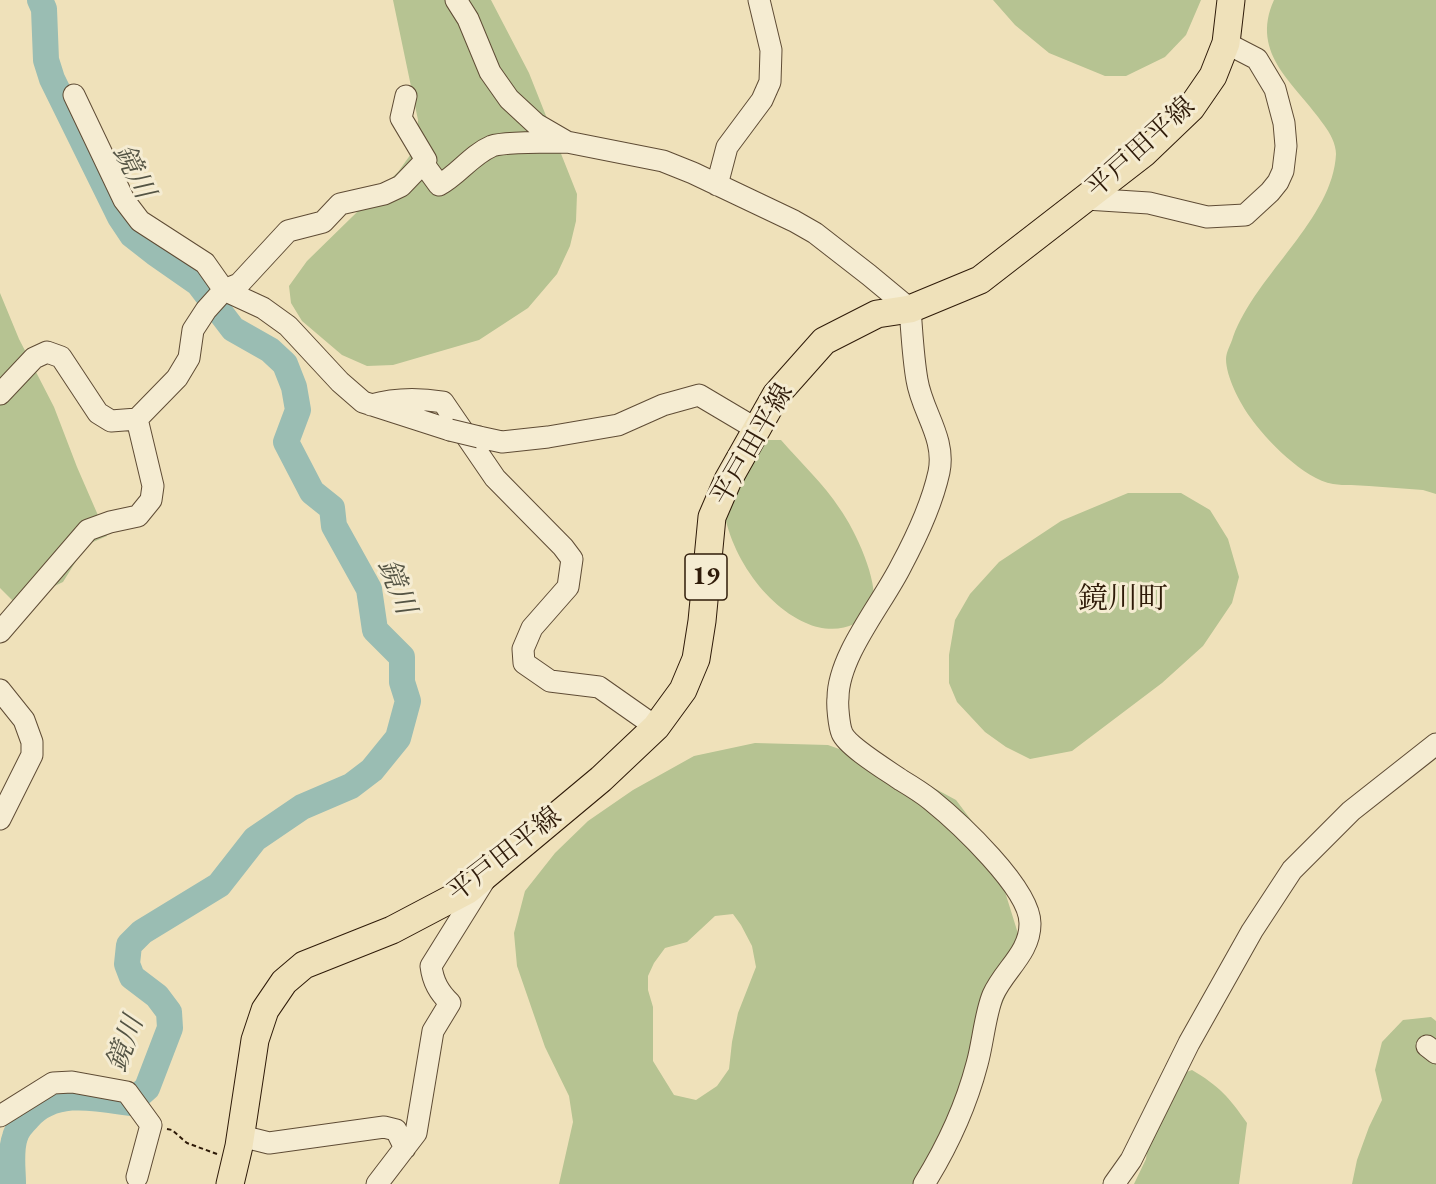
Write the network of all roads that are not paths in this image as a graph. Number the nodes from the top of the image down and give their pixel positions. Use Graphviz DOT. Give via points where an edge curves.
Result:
graph roads {
  1 [pos="456,0"];
  2 [pos="759,0"];
  3 [pos="1231,0"];
  4 [pos="1226,43"];
  5 [pos="74,95"];
  6 [pos="406,96"];
  7 [pos="567,142"];
  8 [pos="423,163"];
  9 [pos="717,185"];
  10 [pos="1086,199"];
  11 [pos="224,290"];
  12 [pos="910,309"];
  13 [pos="0,394"];
  14 [pos="370,405"];
  15 [pos="137,419"];
  16 [pos="758,430"];
  17 [pos="0,632"];
  18 [pos="0,690"];
  19 [pos="657,727"];
  20 [pos="1436,744"];
  21 [pos="0,819"];
  22 [pos="491,871"];
  23 [pos="0,1116"];
  24 [pos="241,1137"];
  25 [pos="405,1148"];
  26 [pos="137,1177"];
  27 [pos="230,1184"];
  28 [pos="377,1184"];
  29 [pos="924,1184"];
  30 [pos="1114,1184"];
  1 -- 7 [label="street" via="490,72 509,99 536,124"];
  2 -- 9 [label="street" via="771,50 770,82 762,100 727,147"];
  3 -- 4 [label="main road, 平戸田平線 / 19"];
  4 -- 10 [label="main road, 平戸田平線 / 19" via="1214,76 1191,108 1144,153"];
  4 -- 10 [label="street" via="1257,59 1275,89 1286,146 1283,171 1270,192 1245,215 1207,217 1149,203"];
  5 -- 11 [label="street" via="124,200 140,221 205,264"];
  6 -- 8 [label="street" via="401,118 426,160"];
  7 -- 8 [label="street" via="493,146 439,185"];
  7 -- 9 [label="street" via="663,161"];
  8 -- 11 [label="street" via="401,186 340,204 323,222 288,231 239,284"];
  9 -- 12 [label="street" via="815,233"];
  10 -- 12 [label="main road, 平戸田平線 / 19" via="980,280"];
  11 -- 14 [label="street" via="263,308 288,326 340,382"];
  11 -- 15 [label="street" via="194,330 189,358 177,378"];
  12 -- 16 [label="main road, 平戸田平線 / 19" via="877,314 824,341 776,395"];
  12 -- 29 [label="street" via="917,382 934,425 940,451 939,471 901,567 854,646 842,674 837,697 842,734 931,800 977,843 1006,874 1022,899 1030,922 1028,942 993,995 977,1066 956,1123"];
  13 -- 15 [label="street" via="34,358 46,352 61,357 98,413 111,421"];
  14 -- 16 [label="street, bridge" via="502,442 618,425 663,405 699,395"];
  14 -- 19 [label="street" via="385,400 443,402 495,478 572,559 567,587 532,628 523,649 524,663 550,681 599,687"];
  15 -- 17 [label="street" via="153,486 152,500 138,516 88,530"];
  16 -- 19 [label="main road, 平戸田平線 / 19" via="728,480 712,517 696,659 683,690"];
  18 -- 21 [label="street" via="24,720 32,742 32,755"];
  19 -- 22 [label="main road, 平戸田平線 / 19"];
  20 -- 30 [label="street" via="1351,812 1292,870 1252,931 1189,1043 1131,1161"];
  22 -- 24 [label="main road, 平戸田平線 / 19" via="468,890 392,930 304,965 284,982 265,1010 255,1040"];
  22 -- 25 [label="street" via="431,966 439,992 450,1003 433,1031 416,1133"];
  23 -- 26 [label="street" via="53,1083 72,1082 127,1092 151,1125"];
  24 -- 25 [label="street" via="269,1143 384,1127 396,1130"];
  24 -- 27 [label="main road, 平戸田平線 / 19"];
  25 -- 28 [label="street"];
}
